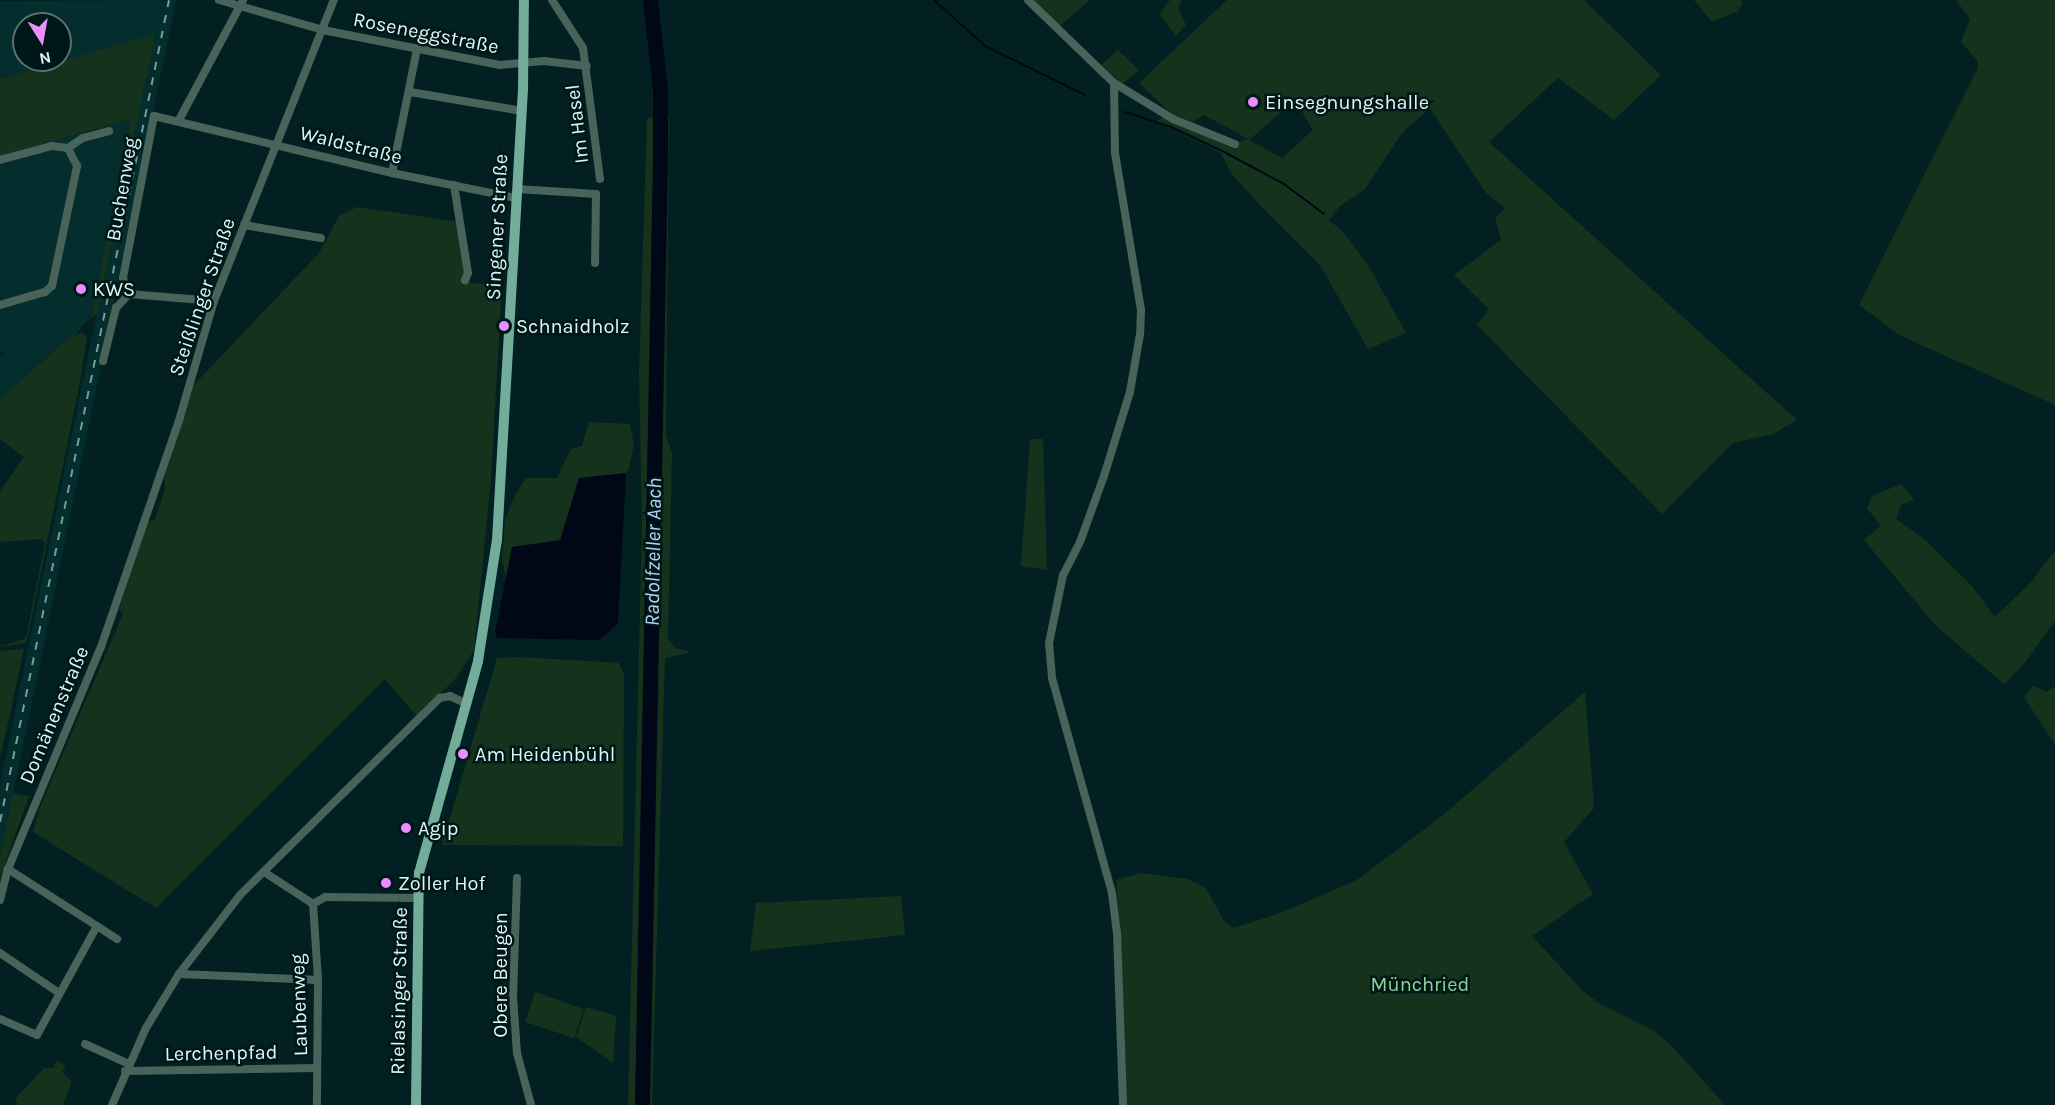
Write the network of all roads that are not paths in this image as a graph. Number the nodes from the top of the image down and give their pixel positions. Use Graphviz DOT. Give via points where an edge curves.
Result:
graph roads {
  1 [pos="219,0"];
  2 [pos="334,0"];
  3 [pos="524,0"];
  4 [pos="552,0"];
  5 [pos="1028,0"];
  6 [pos="243,3"];
  7 [pos="323,30"];
  8 [pos="417,49"];
  9 [pos="524,62"];
  10 [pos="587,66"];
  11 [pos="1116,86"];
  12 [pos="410,92"];
  13 [pos="522,111"];
  14 [pos="179,120"];
  15 [pos="109,131"];
  16 [pos="275,143"];
  17 [pos="1235,144"];
  18 [pos="68,148"];
  19 [pos="0,159"];
  20 [pos="392,173"];
  21 [pos="600,179"];
  22 [pos="454,185"];
  23 [pos="517,193"];
  24 [pos="244,225"];
  25 [pos="321,238"];
  26 [pos="594,263"];
  27 [pos="465,280"];
  28 [pos="129,294"];
  29 [pos="214,301"];
  30 [pos="0,304"];
  31 [pos="103,360"];
  32 [pos="114,609"];
  33 [pos="484,635"];
  34 [pos="467,704"];
  35 [pos="8,869"];
  36 [pos="264,872"];
  37 [pos="517,878"];
  38 [pos="417,898"];
  39 [pos="0,900"];
  40 [pos="313,904"];
  41 [pos="97,926"];
  42 [pos="117,939"];
  43 [pos="0,953"];
  44 [pos="179,974"];
  45 [pos="318,980"];
  46 [pos="59,993"];
  47 [pos="0,1018"];
  48 [pos="85,1044"];
  49 [pos="127,1067"];
  50 [pos="317,1068"];
  51 [pos="112,1105"];
  52 [pos="316,1105"];
  53 [pos="416,1105"];
  54 [pos="531,1105"];
  55 [pos="1123,1105"];
  1 -- 6 [label="street, Roseneggstraße"];
  2 -- 7 [label="street, Steißlinger Straße"];
  3 -- 9 [label="main road, Singener Straße"];
  4 -- 10 [label="street, Im Hasel" via="577,35"];
  5 -- 11 [label="street"];
  6 -- 7 [label="street, Roseneggstraße"];
  6 -- 14 [label="street"];
  7 -- 8 [label="street, Roseneggstraße"];
  7 -- 16 [label="street, Steißlinger Straße"];
  8 -- 9 [label="street, Roseneggstraße" via="499,65"];
  8 -- 12 [label="street"];
  9 -- 10 [label="street, Im Hasel"];
  9 -- 13 [label="main road, Singener Straße"];
  10 -- 21 [label="street, Im Hasel"];
  11 -- 17 [label="street" via="1173,119"];
  11 -- 55 [label="street" via="1115,153 1141,310 1140,334 1130,392 1100,488 1063,575 1049,643 1052,678 1112,893"];
  12 -- 13 [label="street"];
  12 -- 20 [label="street"];
  13 -- 23 [label="main road, Singener Straße"];
  14 -- 16 [label="street, Waldstraße"];
  14 -- 28 [label="street, Buchenweg" via="157,116 151,120 123,278"];
  15 -- 18 [label="street" via="83,138"];
  16 -- 20 [label="street, Waldstraße"];
  16 -- 24 [label="street, Steißlinger Straße"];
  18 -- 19 [label="street" via="51,146"];
  18 -- 30 [label="street" via="77,166 52,286 45,292"];
  20 -- 22 [label="street, Waldstraße"];
  22 -- 23 [label="street, Waldstraße"];
  22 -- 27 [label="street" via="468,273"];
  23 -- 26 [label="street, Waldstraße" via="596,194"];
  23 -- 33 [label="main road, Singener Straße" via="497,540"];
  24 -- 25 [label="street"];
  24 -- 29 [label="street, Steißlinger Straße"];
  28 -- 29 [label="street"];
  28 -- 31 [label="street" via="116,308"];
  29 -- 32 [label="street, Steißlinger Straße"];
  32 -- 35 [label="street, Domänenstraße"];
  33 -- 34 [label="main road, Rielasinger Straße"];
  34 -- 36 [label="street" via="450,696 440,698"];
  34 -- 38 [label="main road, Rielasinger Straße" via="428,838"];
  35 -- 39 [label="street, Domänenstraße"];
  35 -- 41 [label="street" via="17,871"];
  36 -- 40 [label="street"];
  36 -- 44 [label="street" via="223,914"];
  37 -- 54 [label="street, Obere Beugen" via="513,1005 517,1053"];
  38 -- 40 [label="street" via="325,897"];
  38 -- 53 [label="main road, Rielasinger Straße"];
  40 -- 45 [label="street, Laubenweg"];
  41 -- 42 [label="street"];
  41 -- 46 [label="street"];
  43 -- 46 [label="street"];
  44 -- 45 [label="street"];
  44 -- 49 [label="street"];
  45 -- 50 [label="street, Laubenweg"];
  46 -- 47 [label="street" via="38,1035"];
  48 -- 49 [label="street"];
  49 -- 50 [label="street, Lerchenpfad"];
  49 -- 51 [label="street"];
  50 -- 52 [label="street, Laubenweg"];
}
